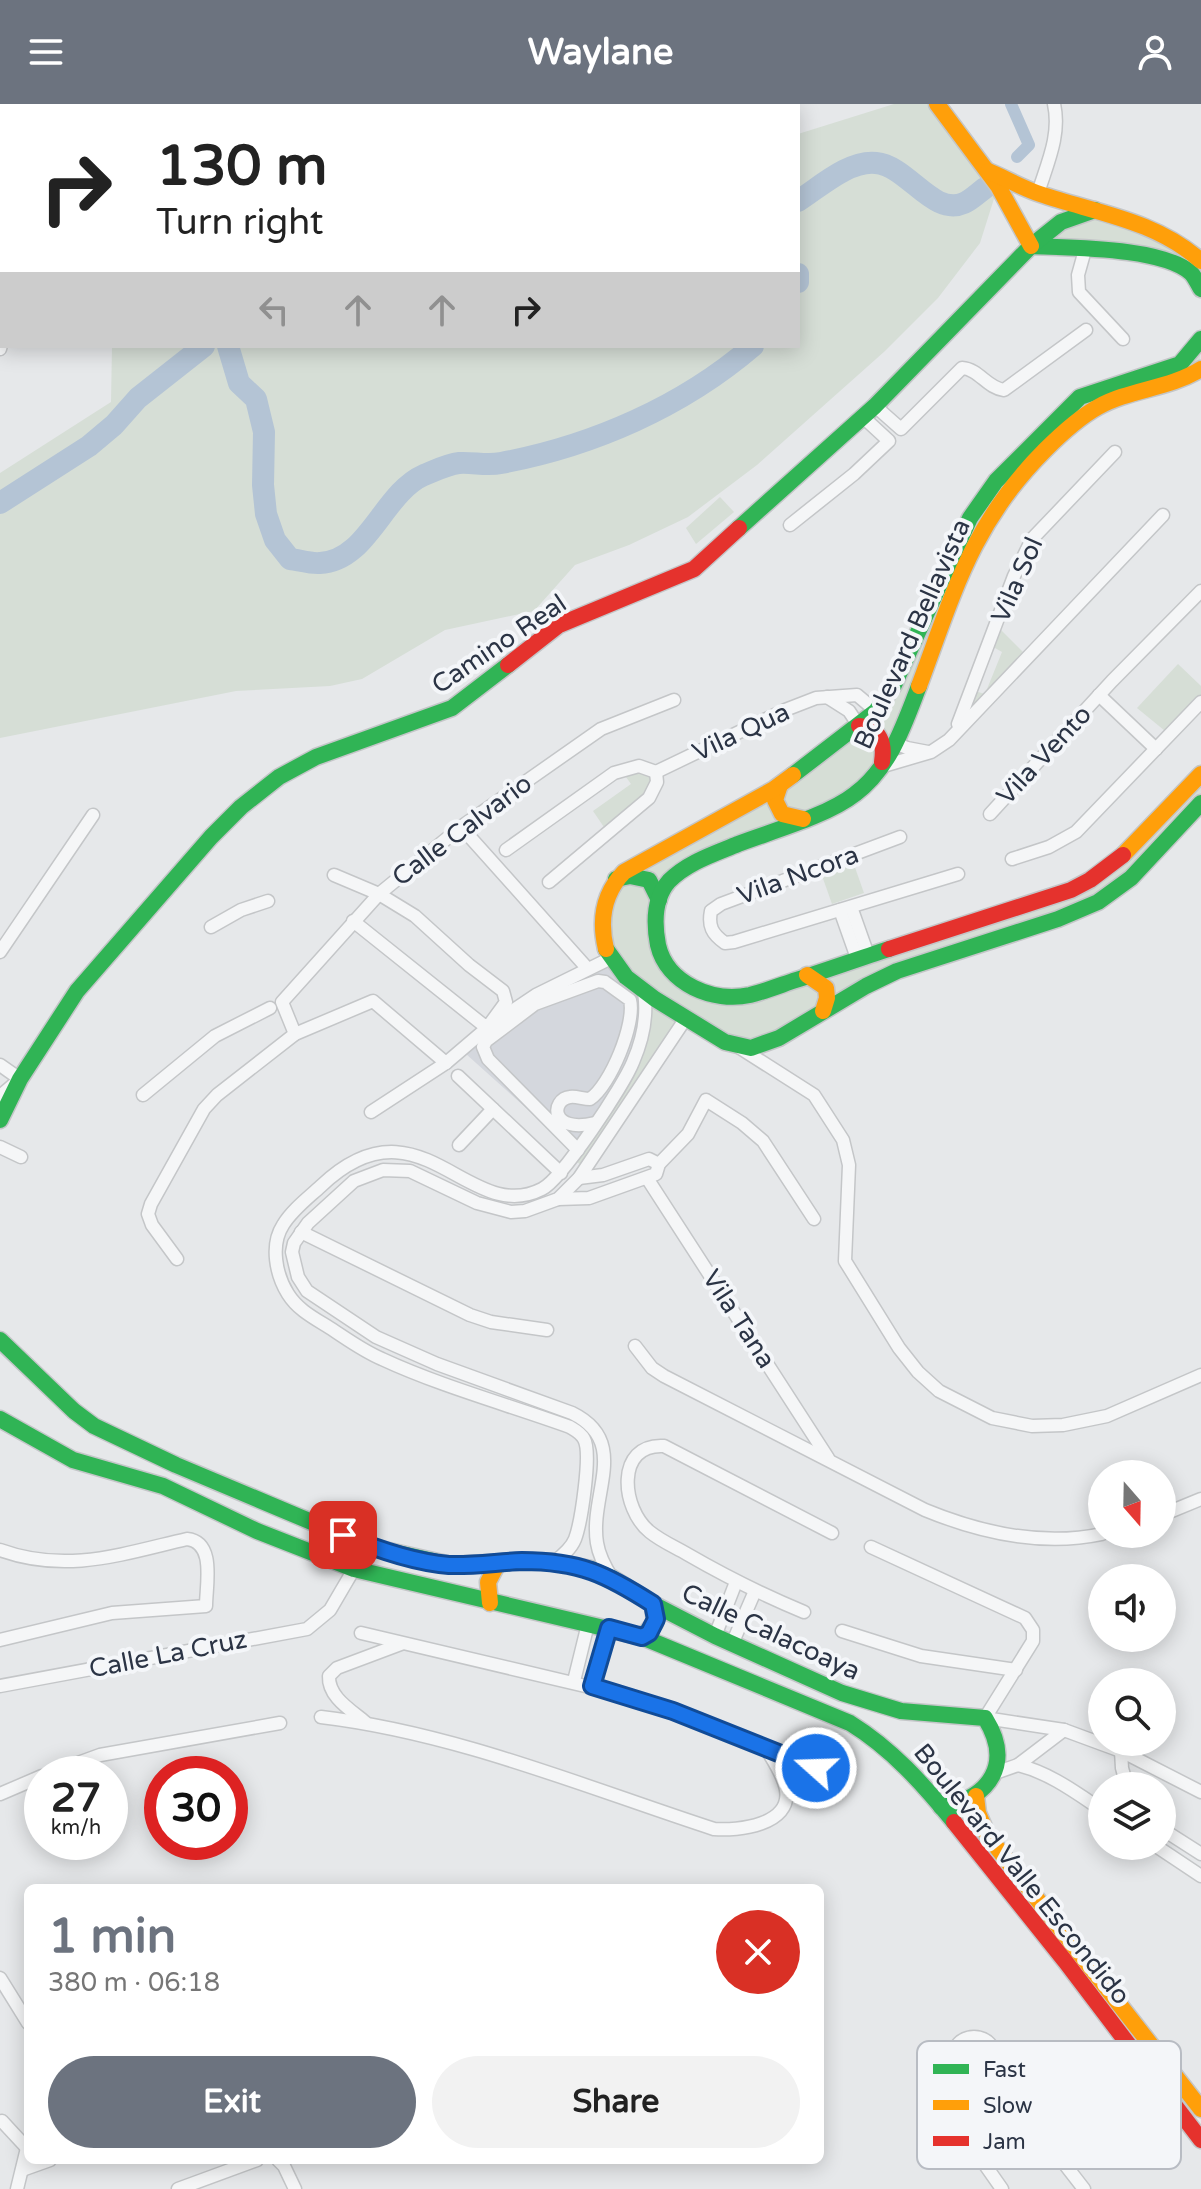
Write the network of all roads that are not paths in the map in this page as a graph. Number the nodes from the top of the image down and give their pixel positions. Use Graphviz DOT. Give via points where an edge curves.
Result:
graph roads {
  1 [pos="937,104"];
  2 [pos="1054,104"];
  3 [pos="991,174"];
  4 [pos="1030,191"];
  5 [pos="1103,212"];
  6 [pos="1031,246"];
  7 [pos="1085,250"];
  8 [pos="1108,252"];
  9 [pos="1201,261"];
  10 [pos="1201,289"];
  11 [pos="1086,330"];
  12 [pos="1123,339"];
  13 [pos="1201,339"];
  14 [pos="1201,369"];
  15 [pos="869,412"];
  16 [pos="901,429"];
  17 [pos="889,441"];
  18 [pos="1115,452"];
  19 [pos="1163,515"];
  20 [pos="790,525"];
  21 [pos="1201,591"];
  22 [pos="1099,695"];
  23 [pos="827,697"];
  24 [pos="674,700"];
  25 [pos="1201,702"];
  26 [pos="876,711"];
  27 [pos="859,726"];
  28 [pos="956,731"];
  29 [pos="895,743"];
  30 [pos="1156,749"];
  31 [pos="931,752"];
  32 [pos="880,767"];
  33 [pos="656,772"];
  34 [pos="1201,774"];
  35 [pos="780,785"];
  36 [pos="1201,803"];
  37 [pos="990,814"];
  38 [pos="93,815"];
  39 [pos="804,819"];
  40 [pos="461,827"];
  41 [pos="900,837"];
  42 [pos="506,850"];
  43 [pos="1012,859"];
  44 [pos="958,874"];
  45 [pos="334,875"];
  46 [pos="616,879"];
  47 [pos="549,882"];
  48 [pos="379,894"];
  49 [pos="659,900"];
  50 [pos="268,901"];
  51 [pos="845,909"];
  52 [pos="353,921"];
  53 [pos="211,927"];
  54 [pos="0,952"];
  55 [pos="862,956"];
  56 [pos="609,959"];
  57 [pos="587,968"];
  58 [pos="807,975"];
  59 [pos="644,992"];
  60 [pos="276,1005"];
  61 [pos="823,1011"];
  62 [pos="686,1018"];
  63 [pos="487,1028"];
  64 [pos="295,1034"];
  65 [pos="737,1046"];
  66 [pos="446,1063"];
  67 [pos="0,1065"];
  68 [pos="458,1076"];
  69 [pos="20,1079"];
  70 [pos="143,1095"];
  71 [pos="0,1096"];
  72 [pos="493,1109"];
  73 [pos="371,1112"];
  74 [pos="0,1120"];
  75 [pos="595,1123"];
  76 [pos="459,1145"];
  77 [pos="0,1147"];
  78 [pos="574,1155"];
  79 [pos="21,1157"];
  80 [pos="659,1164"];
  81 [pos="561,1173"];
  82 [pos="582,1174"];
  83 [pos="647,1178"];
  84 [pos="558,1199"];
  85 [pos="814,1219"];
  86 [pos="301,1232"];
  87 [pos="177,1259"];
  88 [pos="547,1330"];
  89 [pos="0,1340"];
  90 [pos="635,1346"];
  91 [pos="1201,1375"];
  92 [pos="0,1419"];
  93 [pos="830,1460"];
  94 [pos="176,1465"];
  95 [pos="163,1486"];
  96 [pos="1201,1499"];
  97 [pos="582,1504"];
  98 [pos="597,1509"];
  99 [pos="1176,1509"];
  100 [pos="832,1533"];
  101 [pos="1088,1536"];
  102 [pos="871,1547"];
  103 [pos="0,1550"];
  104 [pos="554,1562"];
  105 [pos="498,1563"];
  106 [pos="354,1569"];
  107 [pos="612,1578"];
  108 [pos="736,1582"];
  109 [pos="755,1591"];
  110 [pos="490,1603"];
  111 [pos="653,1604"];
  112 [pos="804,1612"];
  113 [pos="588,1624"];
  114 [pos="609,1628"];
  115 [pos="842,1631"];
  116 [pos="361,1633"];
  117 [pos="715,1636"];
  118 [pos="642,1637"];
  119 [pos="0,1640"];
  120 [pos="402,1643"];
  121 [pos="732,1644"];
  122 [pos="1016,1670"];
  123 [pos="574,1681"];
  124 [pos="0,1686"];
  125 [pos="592,1686"];
  126 [pos="881,1706"];
  127 [pos="321,1717"];
  128 [pos="985,1718"];
  129 [pos="365,1722"];
  130 [pos="280,1723"];
  131 [pos="1064,1730"];
  132 [pos="870,1734"];
  133 [pos="1088,1739"];
  134 [pos="767,1750"];
  135 [pos="97,1756"];
  136 [pos="1131,1756"];
  137 [pos="1018,1765"];
  138 [pos="995,1773"];
  139 [pos="841,1777"];
  140 [pos="24,1784"];
  141 [pos="1201,1792"];
  142 [pos="0,1794"];
  143 [pos="976,1796"];
  144 [pos="1088,1801"];
  145 [pos="941,1807"];
  146 [pos="1176,1838"];
  147 [pos="1198,1852"];
  148 [pos="1176,1859"];
  149 [pos="1185,1865"];
  150 [pos="1201,1876"];
  151 [pos="0,1978"];
  152 [pos="24,2017"];
  153 [pos="1126,2041"];
  154 [pos="1148,2041"];
  155 [pos="1181,2083"];
  156 [pos="1201,2109"];
  157 [pos="1181,2113"];
  158 [pos="2,2121"];
  159 [pos="1201,2140"];
  160 [pos="24,2142"];
  161 [pos="24,2160"];
  162 [pos="39,2164"];
  163 [pos="246,2164"];
  164 [pos="282,2164"];
  165 [pos="988,2169"];
  166 [pos="1068,2169"];
  167 [pos="22,2170"];
  168 [pos="17,2189"];
  169 [pos="178,2189"];
  170 [pos="295,2189"];
  171 [pos="1002,2189"];
  172 [pos="1084,2189"];
  1 -- 3 [label="street"];
  2 -- 4 [label="street" via="1056,135"];
  3 -- 4 [label="street"];
  3 -- 6 [label="street"];
  4 -- 5 [label="street"];
  5 -- 6 [label="street, Camino Real" via="1061,222"];
  5 -- 8 [label="street" via="1123,233 1119,245"];
  5 -- 9 [label="street" via="1160,231"];
  6 -- 7 [label="street"];
  6 -- 15 [label="street, Camino Real"];
  7 -- 8 [label="street"];
  7 -- 12 [label="street" via="1079,292"];
  8 -- 10 [label="street" via="1164,259 1191,273"];
  11 -- 16 [label="street" via="1004,390 962,368"];
  13 -- 26 [label="street, Boulevard Bellavista" via="1180,364 1080,397 996,481 970,518 894,685"];
  14 -- 29 [label="street, Boulevard Bellavista" via="1186,379 1093,409 1063,433 999,502 968,560"];
  15 -- 16 [label="street"];
  15 -- 17 [label="street"];
  15 -- 69 [label="street, Camino Real" via="694,569 559,625 452,708 316,757 279,777 211,837 77,991"];
  16 -- 17 [label="street"];
  17 -- 20 [label="street"];
  18 -- 28 [label="street, Vila Sol" via="1032,539"];
  19 -- 28 [label="street, Vila Sol"];
  21 -- 22 [label="street, Vila Vento"];
  22 -- 30 [label="street, Vila Vento"];
  22 -- 37 [label="street, Vila Vento"];
  23 -- 26 [label="street" via="857,695"];
  23 -- 27 [label="street" via="849,711"];
  23 -- 33 [label="street, Vila Qua" via="758,722"];
  24 -- 40 [label="street, Calle Calvario" via="601,729"];
  25 -- 30 [label="street"];
  26 -- 27 [label="street, Boulevard Bellavista"];
  27 -- 32 [label="street" via="874,728 883,738"];
  27 -- 35 [label="street, Boulevard Bellavista"];
  28 -- 31 [label="street, Vila Sol"];
  29 -- 31 [label="street"];
  29 -- 32 [label="street, Boulevard Bellavista"];
  30 -- 43 [label="street" via="1076,832"];
  31 -- 32 [label="street, Vila Sol"];
  32 -- 39 [label="street, Boulevard Bellavista" via="855,795"];
  33 -- 42 [label="street, Vila Qua" via="639,766 614,773"];
  33 -- 47 [label="street" via="649,798"];
  34 -- 55 [label="street" via="1130,850 1094,879"];
  35 -- 39 [label="street" via="775,800 782,814"];
  35 -- 46 [label="street, Boulevard Bellavista"];
  36 -- 61 [label="street" via="1109,895 1060,918 903,967"];
  38 -- 54 [label="street"];
  39 -- 49 [label="street, Boulevard Bellavista" via="692,864 672,879"];
  40 -- 48 [label="street, Calle Calvario"];
  40 -- 57 [label="street"];
  41 -- 51 [label="street, Vila Ncora" via="721,904 709,920 725,943"];
  44 -- 51 [label="street, Vila Ncora"];
  45 -- 48 [label="street"];
  46 -- 49 [label="street" via="649,880"];
  46 -- 56 [label="street" via="606,896 601,925"];
  48 -- 52 [label="street, Calle Calvario"];
  48 -- 63 [label="street" via="425,924 506,996"];
  49 -- 58 [label="street" via="656,935 670,972 704,993 749,995"];
  50 -- 53 [label="street"];
  51 -- 55 [label="street, Vila Ncora"];
  52 -- 60 [label="street, Calle Calvario"];
  52 -- 63 [label="street"];
  55 -- 58 [label="street"];
  56 -- 57 [label="street"];
  56 -- 59 [label="street"];
  57 -- 63 [label="street"];
  58 -- 61 [label="street" via="826,989"];
  59 -- 62 [label="street"];
  59 -- 75 [label="street" via="646,1022 633,1063"];
  60 -- 64 [label="street"];
  60 -- 70 [label="street" via="215,1036"];
  61 -- 65 [label="street" via="769,1042"];
  62 -- 65 [label="street"];
  62 -- 82 [label="street"];
  63 -- 66 [label="street"];
  64 -- 66 [label="street" via="373,1001"];
  64 -- 87 [label="street" via="210,1101 151,1204 152,1225"];
  65 -- 91 [label="street" via="814,1095 843,1140 849,1165 845,1261 899,1348 939,1391 992,1418 1032,1426 1063,1425 1107,1416"];
  66 -- 73 [label="street"];
  67 -- 69 [label="street"];
  68 -- 72 [label="street"];
  69 -- 71 [label="street"];
  69 -- 74 [label="street"];
  72 -- 76 [label="street"];
  72 -- 81 [label="street"];
  75 -- 78 [label="street"];
  75 -- 78 [label="street" via="569,1126 557,1114 562,1099 590,1099 600,1091 624,1037 630,1000 598,981 535,1004 483,1047"];
  77 -- 79 [label="street"];
  78 -- 81 [label="street"];
  78 -- 82 [label="street"];
  80 -- 82 [label="street" via="649,1159 603,1175"];
  80 -- 83 [label="street" via="656,1174"];
  80 -- 85 [label="street" via="682,1142 706,1100 763,1141"];
  81 -- 97 [label="street" via="541,1190 513,1196 415,1155 391,1151 366,1156 339,1169 289,1216 279,1232 277,1264 284,1289 299,1308 370,1354 580,1432 588,1461"];
  82 -- 84 [label="street"];
  83 -- 84 [label="street" via="582,1200"];
  83 -- 93 [label="street, Vila Tana"];
  84 -- 86 [label="street" via="511,1212 477,1203 410,1171 383,1170 354,1181"];
  86 -- 88 [label="street" via="470,1315"];
  86 -- 98 [label="street" via="292,1252 298,1277 307,1291 360,1328 400,1349 590,1423 604,1452"];
  89 -- 94 [label="street, Calle Calacoaya" via="94,1426"];
  90 -- 93 [label="street, Vila Tana" via="664,1376"];
  92 -- 95 [label="street, Boulevard Valle Escondido" via="73,1460"];
  93 -- 101 [label="street, Vila Tana" via="961,1525 1016,1537"];
  94 -- 95 [label="street" via="161,1472"];
  94 -- 105 [label="street, Calle Calacoaya" via="371,1547 451,1565"];
  95 -- 106 [label="street, Boulevard Valle Escondido"];
  96 -- 99 [label="street"];
  97 -- 98 [label="street" via="587,1512"];
  97 -- 104 [label="street" via="575,1539"];
  98 -- 107 [label="street" via="597,1546"];
  100 -- 108 [label="street" via="664,1446 650,1445 637,1452 630,1464 628,1494 640,1522"];
  102 -- 122 [label="street" via="1025,1618 1033,1641"];
  103 -- 119 [label="street" via="48,1563 79,1562 196,1540 206,1554 206,1606 112,1613"];
  104 -- 105 [label="street, Calle Calacoaya"];
  104 -- 107 [label="street, Calle Calacoaya"];
  105 -- 110 [label="street" via="488,1582"];
  106 -- 110 [label="street, Boulevard Valle Escondido"];
  106 -- 124 [label="street, Calle La Cruz" via="330,1610 307,1629"];
  107 -- 111 [label="street, Calle Calacoaya"];
  108 -- 109 [label="street"];
  108 -- 117 [label="street"];
  109 -- 112 [label="street"];
  109 -- 121 [label="street"];
  110 -- 113 [label="street, Boulevard Valle Escondido"];
  111 -- 117 [label="street, Calle Calacoaya"];
  111 -- 118 [label="street" via="656,1619"];
  113 -- 114 [label="street, Boulevard Valle Escondido"];
  113 -- 123 [label="street"];
  114 -- 118 [label="street, Boulevard Valle Escondido"];
  114 -- 125 [label="street"];
  115 -- 122 [label="street" via="921,1656"];
  116 -- 120 [label="street"];
  117 -- 121 [label="street, Calle Calacoaya"];
  118 -- 132 [label="street, Boulevard Valle Escondido"];
  120 -- 123 [label="street"];
  120 -- 129 [label="street" via="329,1676 334,1695"];
  121 -- 126 [label="street, Calle Calacoaya"];
  122 -- 128 [label="street"];
  123 -- 125 [label="street"];
  125 -- 134 [label="street" via="673,1711"];
  126 -- 128 [label="street, Calle Calacoaya"];
  126 -- 132 [label="street"];
  127 -- 129 [label="street"];
  128 -- 131 [label="street, Calle Calacoaya"];
  128 -- 138 [label="street" via="997,1738"];
  129 -- 134 [label="street" via="462,1746 714,1829 734,1831 774,1817 784,1807 787,1792"];
  130 -- 135 [label="street"];
  131 -- 133 [label="street, Calle Calacoaya"];
  131 -- 137 [label="street"];
  132 -- 145 [label="street, Boulevard Valle Escondido"];
  134 -- 139 [label="street"];
  136 -- 141 [label="street, Calle Calacoaya"];
  137 -- 138 [label="street"];
  137 -- 144 [label="street" via="1038,1770"];
  138 -- 143 [label="street"];
  140 -- 142 [label="street"];
  143 -- 145 [label="street"];
  143 -- 154 [label="street, Boulevard Valle Escondido" via="988,1836"];
  145 -- 153 [label="street, Boulevard Valle Escondido"];
  146 -- 147 [label="street"];
  147 -- 149 [label="street"];
  148 -- 149 [label="street"];
  149 -- 150 [label="street"];
  151 -- 152 [label="street"];
  155 -- 156 [label="street, Boulevard Valle Escondido"];
  157 -- 159 [label="street, Boulevard Valle Escondido"];
  158 -- 160 [label="street"];
  161 -- 167 [label="street"];
  162 -- 167 [label="street"];
  163 -- 169 [label="street"];
  164 -- 170 [label="street"];
  165 -- 171 [label="street"];
  166 -- 172 [label="street"];
  167 -- 168 [label="street"];
}
